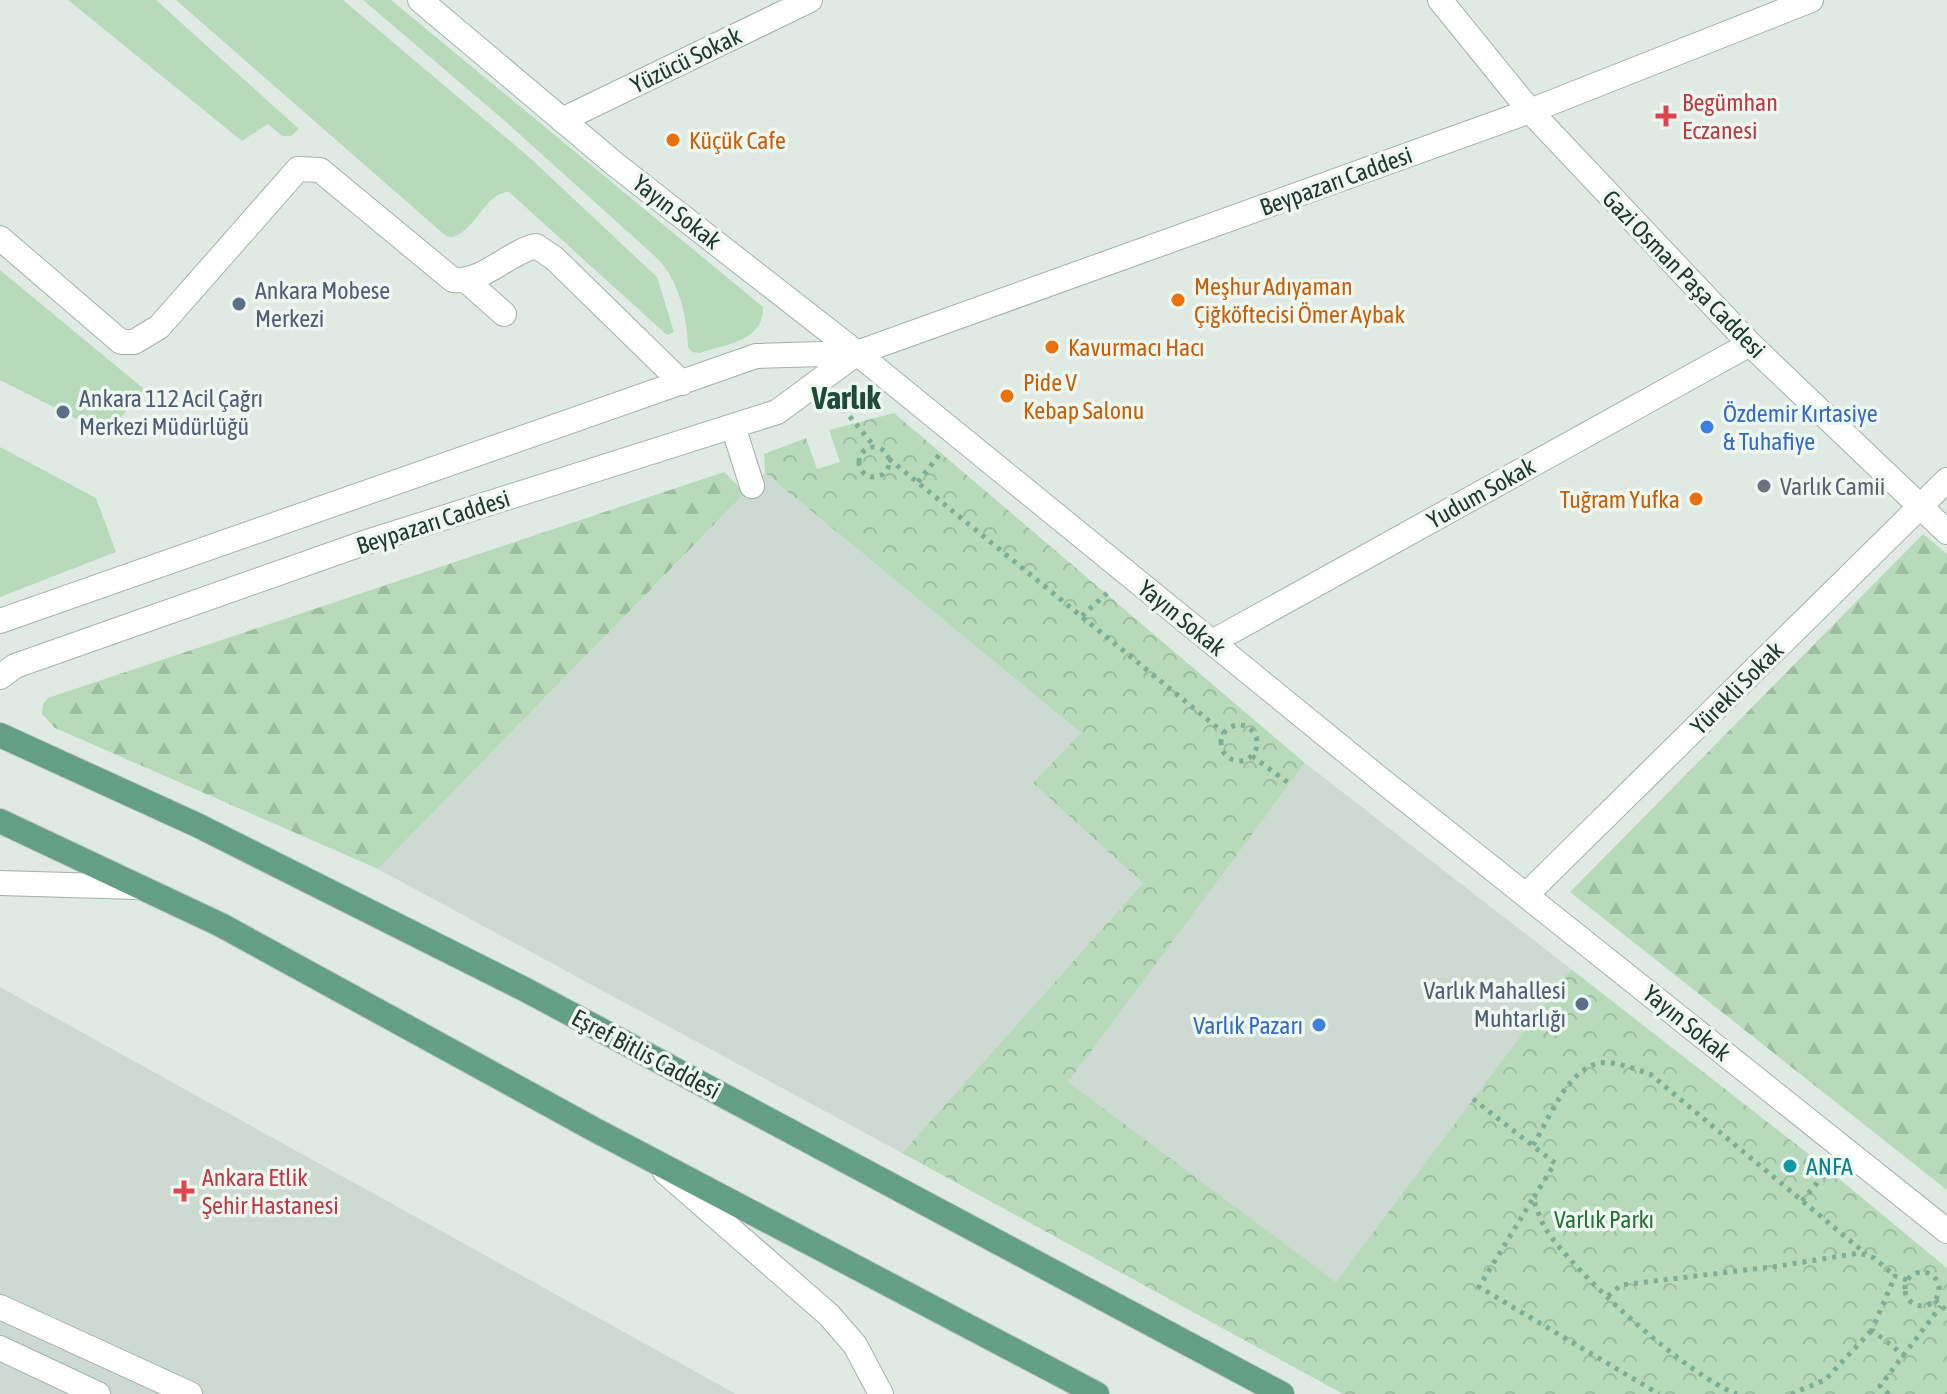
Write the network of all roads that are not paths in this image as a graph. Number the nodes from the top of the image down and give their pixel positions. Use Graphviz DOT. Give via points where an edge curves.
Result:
graph roads {
  1 [pos="420,0"];
  2 [pos="810,0"];
  3 [pos="1440,0"];
  4 [pos="1811,0"];
  5 [pos="1530,111"];
  6 [pos="562,120"];
  7 [pos="0,238"];
  8 [pos="468,282"];
  9 [pos="504,314"];
  10 [pos="1750,344"];
  11 [pos="857,353"];
  12 [pos="682,383"];
  13 [pos="733,426"];
  14 [pos="1947,480"];
  15 [pos="752,486"];
  16 [pos="1919,509"];
  17 [pos="1947,532"];
  18 [pos="0,621"];
  19 [pos="1212,642"];
  20 [pos="0,677"];
  21 [pos="0,735"];
  22 [pos="0,821"];
  23 [pos="0,883"];
  24 [pos="148,888"];
  25 [pos="1526,895"];
  26 [pos="648,1158"];
  27 [pos="1947,1231"];
  28 [pos="0,1307"];
  29 [pos="0,1348"];
  30 [pos="98,1394"];
  31 [pos="190,1394"];
  32 [pos="881,1394"];
  33 [pos="1097,1394"];
  34 [pos="1282,1394"];
  1 -- 6 [label="street, Yayın Sokak"];
  2 -- 6 [label="street, Yüzücü Sokak"];
  3 -- 5 [label="street, Gazi Osman Paşa Caddesi"];
  4 -- 5 [label="street, Beypazarı Caddesi"];
  5 -- 10 [label="street, Gazi Osman Paşa Caddesi"];
  5 -- 11 [label="street, Beypazarı Caddesi"];
  6 -- 11 [label="street, Yayın Sokak"];
  7 -- 8 [label="street" via="121,342 134,342 159,327 298,169 309,167 320,170 453,280"];
  8 -- 9 [label="street"];
  8 -- 12 [label="street" via="536,246"];
  10 -- 16 [label="street, Gazi Osman Paşa Caddesi"];
  10 -- 19 [label="street, Yudum Sokak"];
  11 -- 12 [label="street, Beypazarı Caddesi" via="756,356"];
  11 -- 13 [label="street, Beypazarı Caddesi" via="777,412"];
  11 -- 19 [label="street, Yayın Sokak"];
  12 -- 18 [label="street, Beypazarı Caddesi"];
  13 -- 15 [label="street"];
  13 -- 20 [label="street, Beypazarı Caddesi" via="349,548 15,666"];
  14 -- 16 [label="street, Yürekli Sokak"];
  16 -- 17 [label="street, Gazi Osman Paşa Caddesi"];
  16 -- 25 [label="street, Yürekli Sokak"];
  19 -- 25 [label="street, Yayın Sokak"];
  21 -- 34 [label="main road, Eşref Bitlis Caddesi" via="197,825 526,990"];
  22 -- 24 [label="main road"];
  23 -- 24 [label="street"];
  24 -- 26 [label="main road"];
  25 -- 27 [label="street, Yayın Sokak"];
  26 -- 32 [label="street" via="829,1315 855,1345"];
  26 -- 33 [label="main road"];
  28 -- 31 [label="street"];
  29 -- 30 [label="street"];
}
